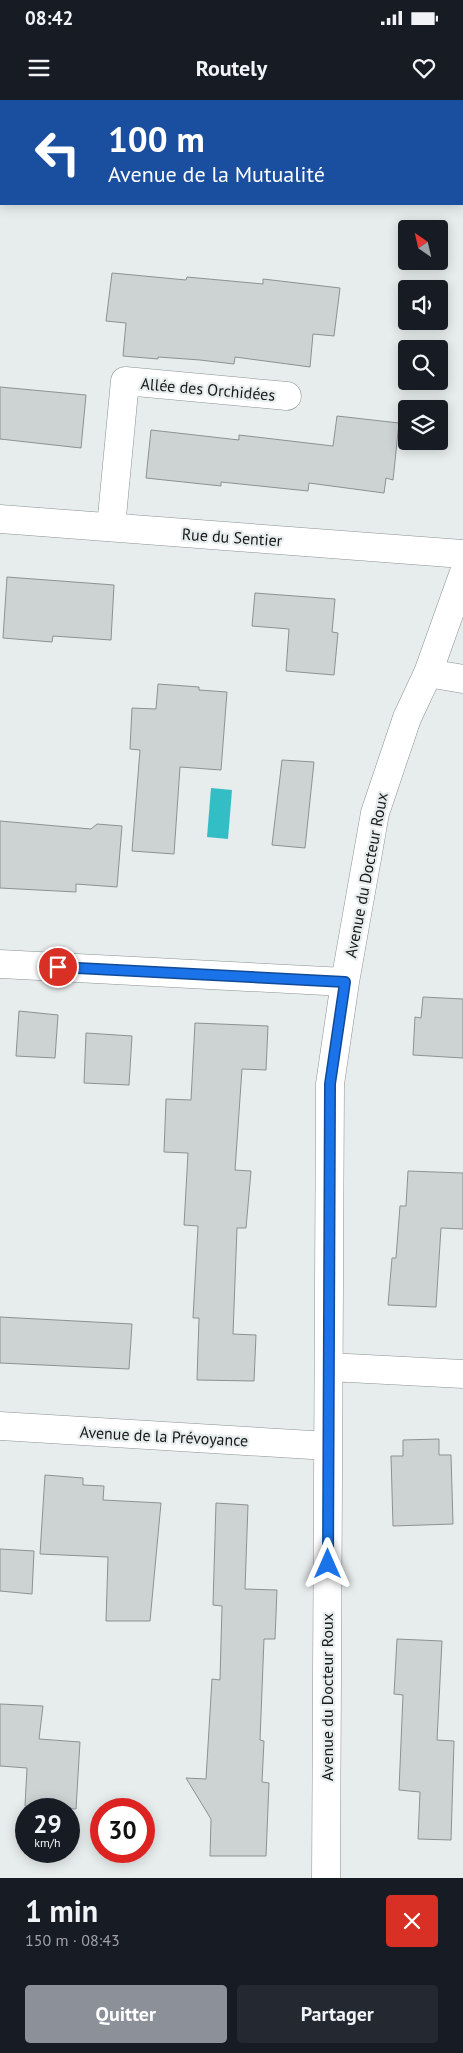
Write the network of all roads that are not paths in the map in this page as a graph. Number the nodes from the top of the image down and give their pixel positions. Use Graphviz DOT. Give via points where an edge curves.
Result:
graph roads {
  1 [pos="287,396"];
  2 [pos="0,519"];
  3 [pos="111,527"];
  4 [pos="463,554"];
  5 [pos="463,575"];
  6 [pos="428,674"];
  7 [pos="463,679"];
  8 [pos="0,964"];
  9 [pos="345,982"];
  10 [pos="329,1367"];
  11 [pos="463,1374"];
  12 [pos="0,1426"];
  13 [pos="328,1446"];
  14 [pos="326,1878"];
  1 -- 3 [label="street, Allée des Orchidées" via="125,381"];
  2 -- 3 [label="street, Rue du Sentier"];
  3 -- 4 [label="street, Rue du Sentier"];
  5 -- 6 [label="street, Avenue du Docteur Roux"];
  6 -- 7 [label="street"];
  6 -- 9 [label="street, Avenue du Docteur Roux" via="406,718 375,813"];
  8 -- 9 [label="street"];
  9 -- 10 [label="street, Avenue du Docteur Roux" via="330,1084"];
  10 -- 11 [label="street"];
  10 -- 13 [label="street, Avenue du Docteur Roux"];
  12 -- 13 [label="street, Avenue de la Prévoyance"];
  13 -- 14 [label="street, Avenue du Docteur Roux"];
}
